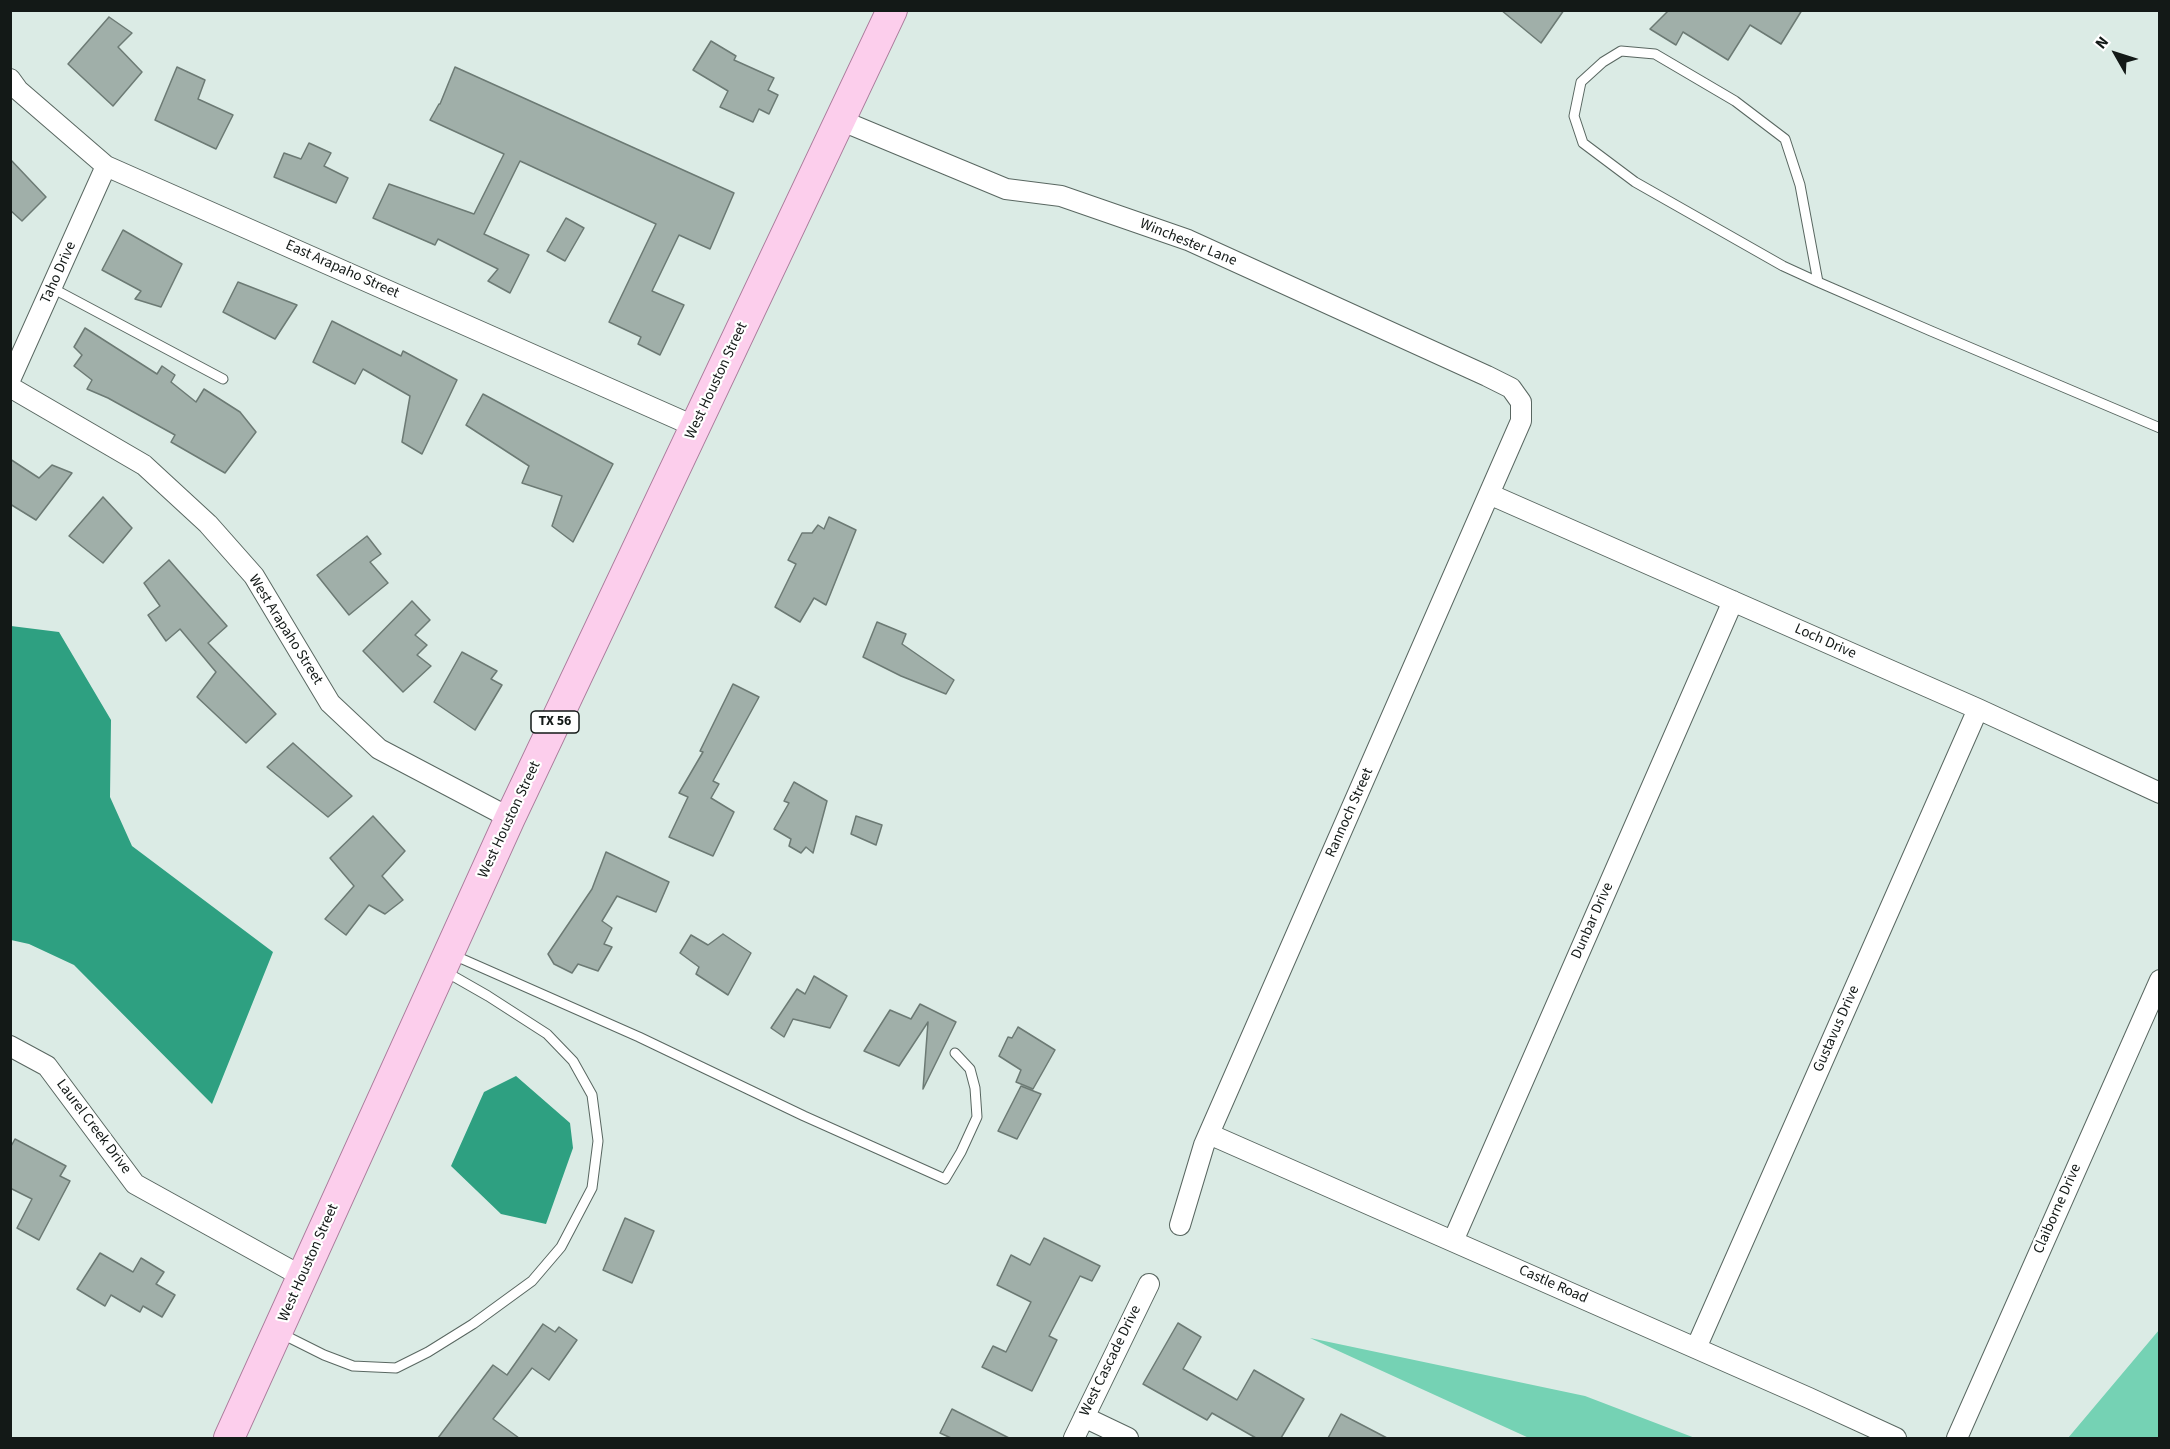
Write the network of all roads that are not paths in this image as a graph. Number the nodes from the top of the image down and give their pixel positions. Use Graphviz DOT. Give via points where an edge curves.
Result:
graph roads {
  1 [pos="892,10"];
  2 [pos="10,79"];
  3 [pos="840,120"];
  4 [pos="106,166"];
  5 [pos="1818,282"];
  6 [pos="52,288"];
  7 [pos="223,379"];
  8 [pos="10,380"];
  9 [pos="10,387"];
  10 [pos="1521,402"];
  11 [pos="696,426"];
  12 [pos="2160,428"];
  13 [pos="1489,494"];
  14 [pos="1733,602"];
  15 [pos="1978,709"];
  16 [pos="2160,793"];
  17 [pos="510,818"];
  18 [pos="445,962"];
  19 [pos="2160,980"];
  20 [pos="10,1046"];
  21 [pos="955,1053"];
  22 [pos="1209,1134"];
  23 [pos="1180,1225"];
  24 [pos="1453,1241"];
  25 [pos="303,1277"];
  26 [pos="1149,1284"];
  27 [pos="278,1332"];
  28 [pos="1696,1348"];
  29 [pos="1084,1417"];
  30 [pos="229,1438"];
  31 [pos="1074,1438"];
  32 [pos="1128,1438"];
  33 [pos="1896,1438"];
  34 [pos="1957,1438"];
  1 -- 3 [label="main road, West Houston Street / TX 56"];
  2 -- 4 [label="street, East Arapaho Street"];
  3 -- 10 [label="street, Winchester Lane" via="1006,189 1061,196 1188,240 1511,387"];
  3 -- 11 [label="main road, West Houston Street / TX 56"];
  4 -- 6 [label="street, Taho Drive"];
  4 -- 11 [label="street, East Arapaho Street"];
  5 -- 5 [label="lane" via="1635,182 1583,143 1574,116 1581,82 1621,51 1655,54 1735,102 1785,139 1800,185"];
  5 -- 12 [label="lane"];
  6 -- 7 [label="lane"];
  6 -- 8 [label="street, Taho Drive"];
  9 -- 17 [label="street, West Arapaho Street" via="144,465 208,524 254,576 330,703 379,749"];
  10 -- 13 [label="street, Rannoch Street" via="1521,421"];
  11 -- 17 [label="main road, West Houston Street / TX 56"];
  13 -- 14 [label="street, Loch Drive"];
  13 -- 22 [label="street, Rannoch Street"];
  14 -- 15 [label="street, Loch Drive"];
  14 -- 24 [label="street, Dunbar Drive"];
  15 -- 16 [label="street, Loch Drive"];
  15 -- 28 [label="street, Gustavus Drive"];
  17 -- 18 [label="main road, West Houston Street / TX 56"];
  18 -- 21 [label="lane" via="639,1037 945,1179 977,1117 970,1069"];
  18 -- 25 [label="main road, West Houston Street / TX 56"];
  18 -- 27 [label="lane" via="547,1034 573,1061 592,1095 598,1141 592,1188 561,1247 532,1281 473,1324 396,1368 353,1366"];
  19 -- 34 [label="street, Claiborne Drive"];
  20 -- 25 [label="street, Laurel Creek Drive" via="47,1066 135,1184"];
  22 -- 23 [label="street, Rannoch Street"];
  22 -- 24 [label="street, Castle Road"];
  24 -- 28 [label="street, Castle Road"];
  25 -- 27 [label="main road, West Houston Street / TX 56"];
  26 -- 29 [label="street, West Cascade Drive"];
  27 -- 30 [label="main road, West Houston Street / TX 56"];
  28 -- 33 [label="street, Castle Road"];
  29 -- 31 [label="street, West Cascade Drive"];
  29 -- 32 [label="street"];
}
